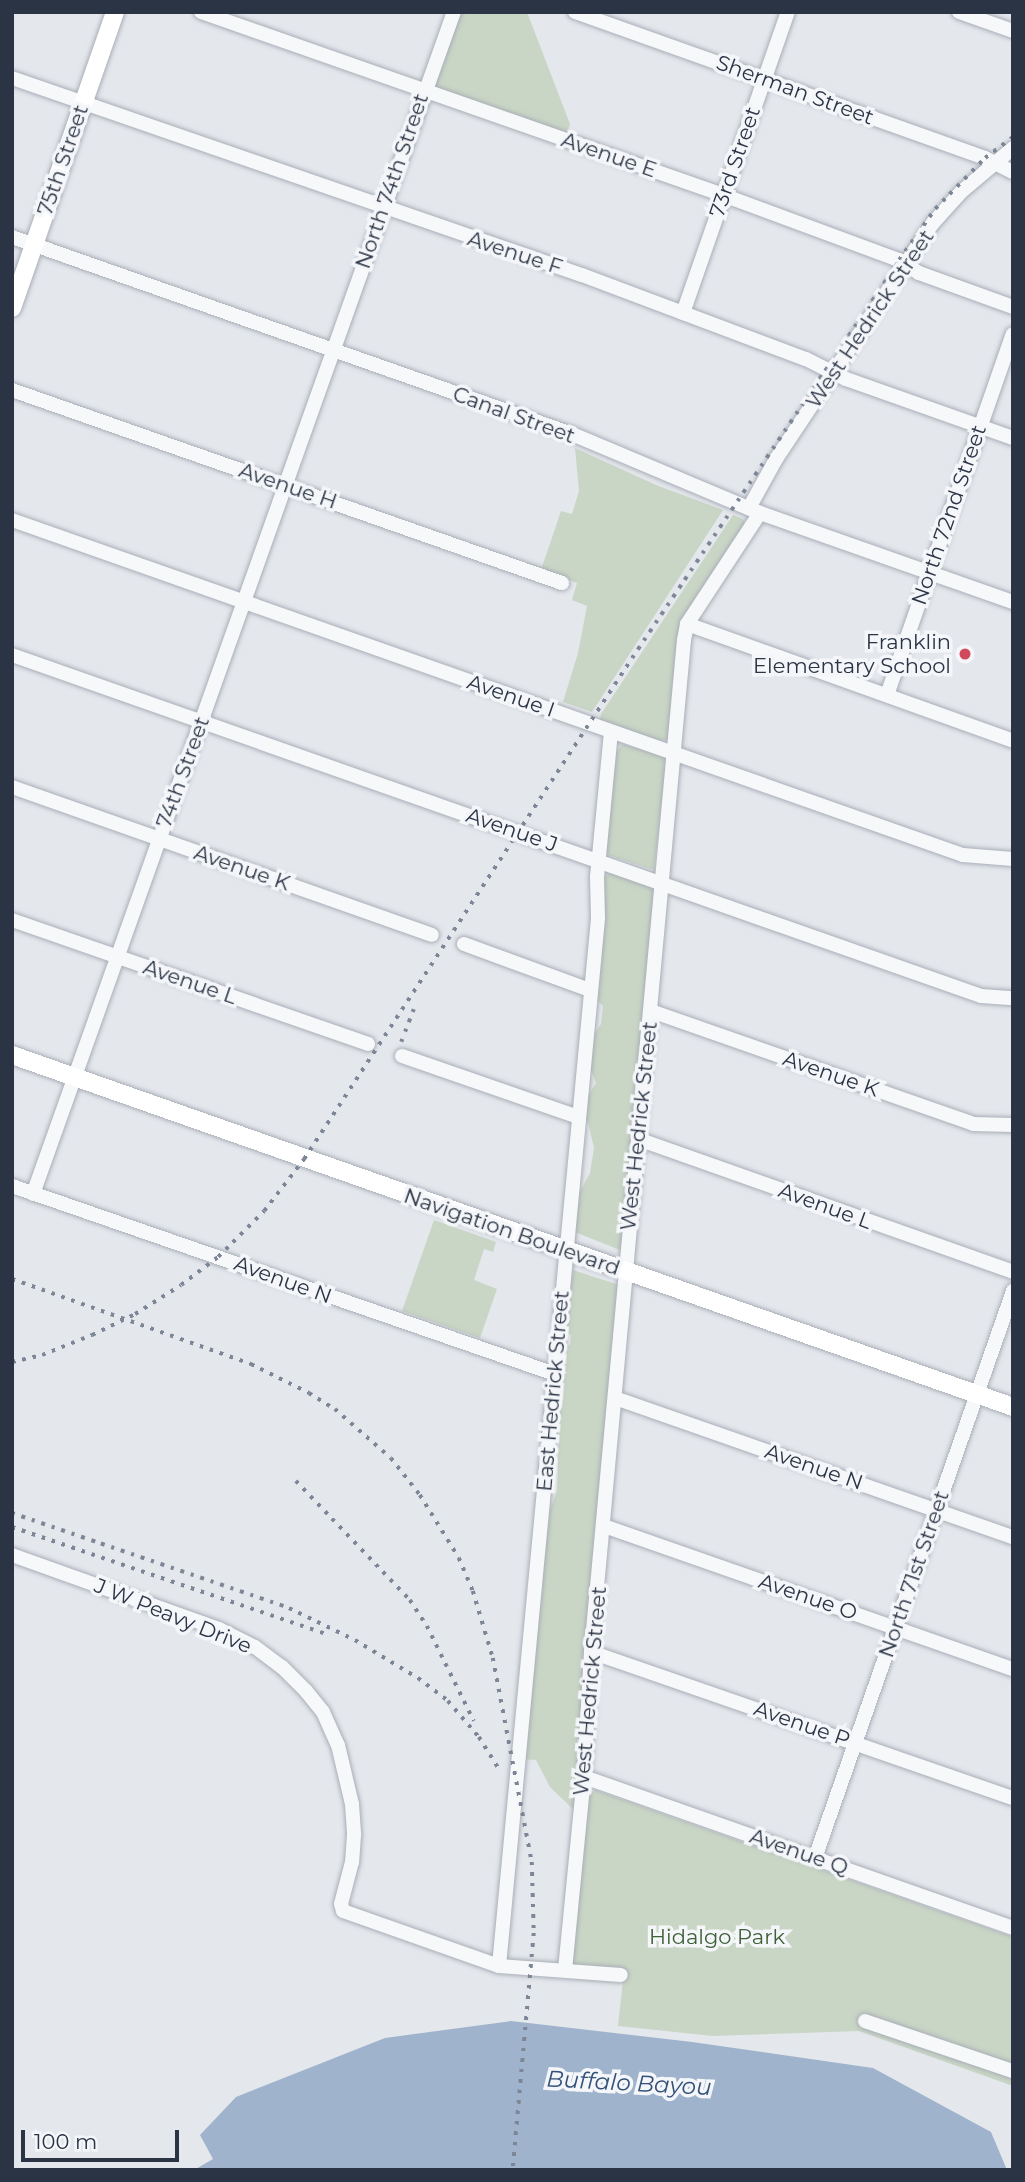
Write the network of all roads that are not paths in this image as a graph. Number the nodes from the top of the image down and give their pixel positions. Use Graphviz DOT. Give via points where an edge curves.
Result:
graph roads {
  1 [pos="115,12"];
  2 [pos="201,12"];
  3 [pos="454,12"];
  4 [pos="575,12"];
  5 [pos="788,12"];
  6 [pos="959,12"];
  7 [pos="1013,31"];
  8 [pos="12,78"];
  9 [pos="765,78"];
  10 [pos="424,91"];
  11 [pos="83,103"];
  12 [pos="1013,148"];
  13 [pos="992,162"];
  14 [pos="1013,172"];
  15 [pos="723,195"];
  16 [pos="383,209"];
  17 [pos="12,237"];
  18 [pos="34,244"];
  19 [pos="906,264"];
  20 [pos="1013,307"];
  21 [pos="12,308"];
  22 [pos="683,313"];
  23 [pos="1013,334"];
  24 [pos="331,350"];
  25 [pos="835,373"];
  26 [pos="12,390"];
  27 [pos="979,427"];
  28 [pos="1013,438"];
  29 [pos="284,484"];
  30 [pos="754,510"];
  31 [pos="12,520"];
  32 [pos="929,572"];
  33 [pos="562,583"];
  34 [pos="1013,602"];
  35 [pos="245,603"];
  36 [pos="687,624"];
  37 [pos="12,655"];
  38 [pos="887,695"];
  39 [pos="202,721"];
  40 [pos="611,732"];
  41 [pos="1013,741"];
  42 [pos="675,753"];
  43 [pos="12,787"];
  44 [pos="159,839"];
  45 [pos="1013,859"];
  46 [pos="599,860"];
  47 [pos="663,883"];
  48 [pos="12,920"];
  49 [pos="432,935"];
  50 [pos="464,944"];
  51 [pos="118,957"];
  52 [pos="590,990"];
  53 [pos="1013,998"];
  54 [pos="651,1011"];
  55 [pos="368,1044"];
  56 [pos="12,1055"];
  57 [pos="402,1056"];
  58 [pos="77,1078"];
  59 [pos="578,1116"];
  60 [pos="1013,1125"];
  61 [pos="638,1139"];
  62 [pos="12,1186"];
  63 [pos="33,1194"];
  64 [pos="566,1251"];
  65 [pos="625,1271"];
  66 [pos="1013,1272"];
  67 [pos="1013,1291"];
  68 [pos="555,1374"];
  69 [pos="976,1394"];
  70 [pos="615,1398"];
  71 [pos="1013,1407"];
  72 [pos="936,1510"];
  73 [pos="604,1526"];
  74 [pos="1013,1537"];
  75 [pos="12,1555"];
  76 [pos="895,1628"];
  77 [pos="591,1652"];
  78 [pos="1013,1669"];
  79 [pos="856,1742"];
  80 [pos="584,1777"];
  81 [pos="1013,1798"];
  82 [pos="816,1858"];
  83 [pos="1013,1928"];
  84 [pos="499,1966"];
  85 [pos="565,1970"];
  86 [pos="621,1975"];
  87 [pos="865,2021"];
  88 [pos="1013,2071"];
  1 -- 11 [label="main road, 75th Street"];
  2 -- 10 [label="street, Avenue E"];
  3 -- 10 [label="street, North 74th Street"];
  4 -- 9 [label="street, Sherman Street"];
  5 -- 9 [label="street, 73rd Street"];
  6 -- 7 [label="street"];
  8 -- 11 [label="street, Avenue F"];
  9 -- 13 [label="street, Sherman Street"];
  9 -- 15 [label="street, 73rd Street"];
  10 -- 15 [label="street, Avenue E"];
  10 -- 16 [label="street, North 74th Street"];
  11 -- 16 [label="street, Avenue F"];
  11 -- 18 [label="main road, 75th Street"];
  12 -- 13 [label="street, West Hedrick Street"];
  13 -- 14 [label="street, Sherman Street"];
  13 -- 19 [label="street, West Hedrick Street" via="933,223"];
  15 -- 19 [label="street, Avenue E"];
  15 -- 22 [label="street, 73rd Street"];
  16 -- 22 [label="street, Avenue F"];
  16 -- 24 [label="street, North 74th Street"];
  17 -- 18 [label="street, Canal Street"];
  18 -- 21 [label="main road, 75th Street"];
  18 -- 24 [label="street, Canal Street"];
  19 -- 20 [label="street, Avenue E" via="919,273"];
  19 -- 25 [label="street, West Hedrick Street"];
  22 -- 25 [label="street, Avenue F"];
  23 -- 27 [label="street, North 72nd Street"];
  24 -- 29 [label="street, 74th Street"];
  24 -- 30 [label="street, Canal Street" via="572,434"];
  25 -- 27 [label="street, Avenue F"];
  25 -- 30 [label="street, West Hedrick Street" via="776,459"];
  26 -- 29 [label="street, Avenue H"];
  27 -- 28 [label="street, Avenue F"];
  27 -- 32 [label="street, North 72nd Street"];
  29 -- 33 [label="street, Avenue H"];
  29 -- 35 [label="street, 74th Street"];
  30 -- 32 [label="street, Canal Street"];
  30 -- 36 [label="street, West Hedrick Street"];
  31 -- 35 [label="street, Avenue I"];
  32 -- 34 [label="street, Canal Street"];
  32 -- 38 [label="street, North 72nd Street"];
  35 -- 39 [label="street, 74th Street"];
  35 -- 40 [label="street, Avenue I"];
  36 -- 38 [label="street"];
  36 -- 42 [label="street, West Hedrick Street"];
  37 -- 39 [label="street, Avenue J"];
  38 -- 41 [label="street"];
  39 -- 44 [label="street, 74th Street"];
  39 -- 46 [label="street, Avenue J"];
  40 -- 42 [label="street, Avenue I"];
  40 -- 46 [label="street, East Hedrick Street"];
  42 -- 45 [label="street, Avenue I" via="963,855"];
  42 -- 47 [label="street, West Hedrick Street"];
  43 -- 44 [label="street, Avenue K"];
  44 -- 49 [label="street, Avenue K"];
  44 -- 51 [label="street, 74th Street"];
  46 -- 47 [label="street, Avenue J"];
  46 -- 52 [label="street, East Hedrick Street"];
  47 -- 53 [label="street, Avenue J" via="981,996"];
  47 -- 54 [label="street, West Hedrick Street"];
  48 -- 51 [label="street, Avenue L"];
  50 -- 52 [label="street"];
  51 -- 55 [label="street, Avenue L"];
  51 -- 58 [label="street, 74th Street"];
  52 -- 59 [label="street, East Hedrick Street"];
  54 -- 60 [label="street, Avenue K" via="973,1124"];
  54 -- 61 [label="street, West Hedrick Street"];
  56 -- 58 [label="main road, Navigation Boulevard"];
  57 -- 59 [label="street"];
  58 -- 63 [label="street, 74th Street"];
  58 -- 64 [label="main road, Navigation Boulevard"];
  59 -- 64 [label="street, East Hedrick Street"];
  61 -- 65 [label="street, West Hedrick Street"];
  61 -- 66 [label="street, Avenue L"];
  62 -- 63 [label="street, Avenue N"];
  63 -- 68 [label="street, Avenue N"];
  64 -- 65 [label="main road, Navigation Boulevard"];
  64 -- 68 [label="street, East Hedrick Street"];
  65 -- 69 [label="main road, Navigation Boulevard"];
  65 -- 70 [label="street, West Hedrick Street"];
  67 -- 69 [label="street, North 71st Street"];
  68 -- 84 [label="street, East Hedrick Street"];
  69 -- 71 [label="main road, Navigation Boulevard"];
  69 -- 72 [label="street, North 71st Street"];
  70 -- 72 [label="street, Avenue N"];
  70 -- 73 [label="street, West Hedrick Street"];
  72 -- 74 [label="street, Avenue N"];
  72 -- 76 [label="street, North 71st Street"];
  73 -- 76 [label="street, Avenue O"];
  73 -- 77 [label="street, West Hedrick Street"];
  75 -- 84 [label="street, J W Peavy Drive" via="219,1629 282,1667 323,1712 343,1759 354,1835 343,1911"];
  76 -- 78 [label="street, Avenue O"];
  76 -- 79 [label="street, North 71st Street"];
  77 -- 79 [label="street, Avenue P"];
  77 -- 80 [label="street, West Hedrick Street"];
  79 -- 81 [label="street, Avenue P"];
  79 -- 82 [label="street, North 71st Street"];
  80 -- 82 [label="street, Avenue Q"];
  80 -- 85 [label="street, West Hedrick Street"];
  82 -- 83 [label="street, Avenue Q"];
  84 -- 85 [label="street, J W Peavy Drive"];
  85 -- 86 [label="street, J W Peavy Drive"];
  87 -- 88 [label="street"];
}
